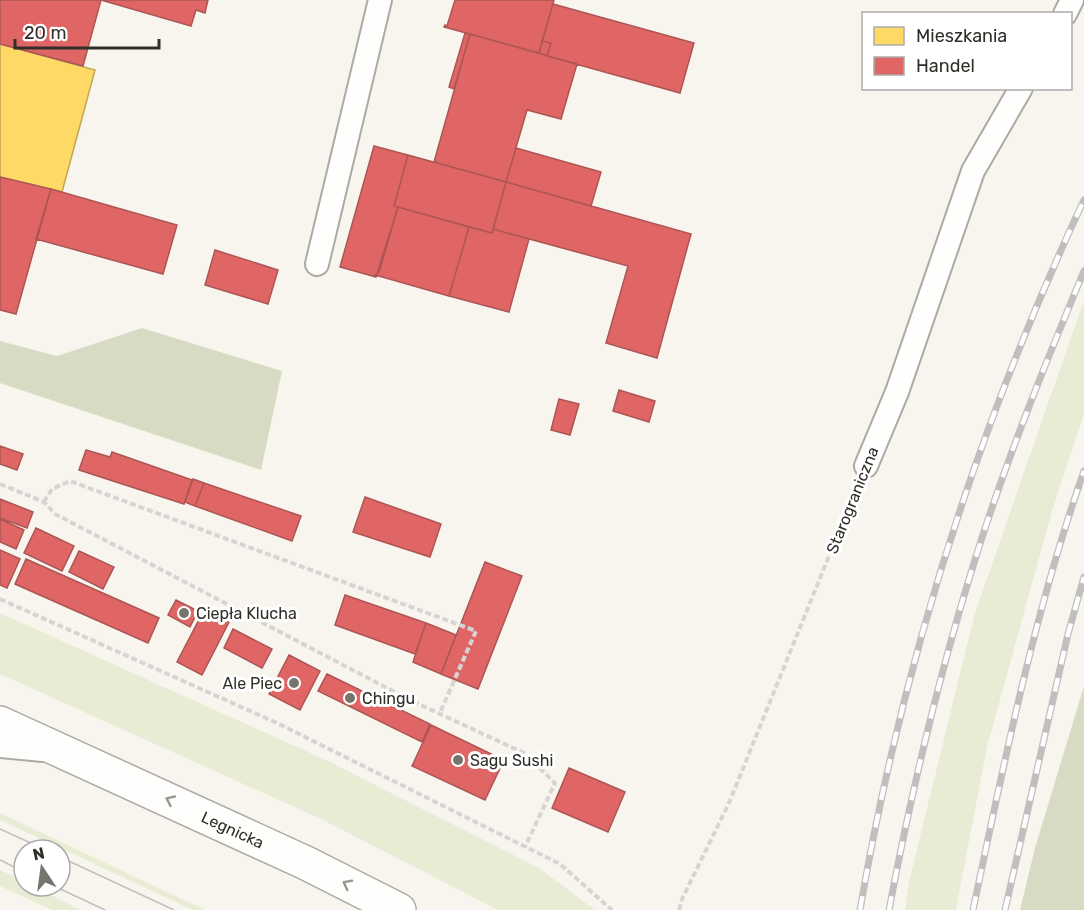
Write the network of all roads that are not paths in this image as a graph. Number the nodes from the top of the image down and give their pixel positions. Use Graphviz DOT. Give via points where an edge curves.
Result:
graph roads {
  1 [pos="380,0"];
  2 [pos="1021,90"];
  3 [pos="317,264"];
  4 [pos="866,466"];
  5 [pos="0,723"];
  6 [pos="0,746"];
  7 [pos="66,751"];
  8 [pos="399,910"];
  1 -- 3 [label="lane"];
  2 -- 4 [label="lane, Starograniczna" via="973,171 897,392"];
  5 -- 7 [label="main road, Legnicka"];
  6 -- 7 [label="lane, Legnicka"];
  8 -- 7 [label="main road, Legnicka, one-way"];
}
